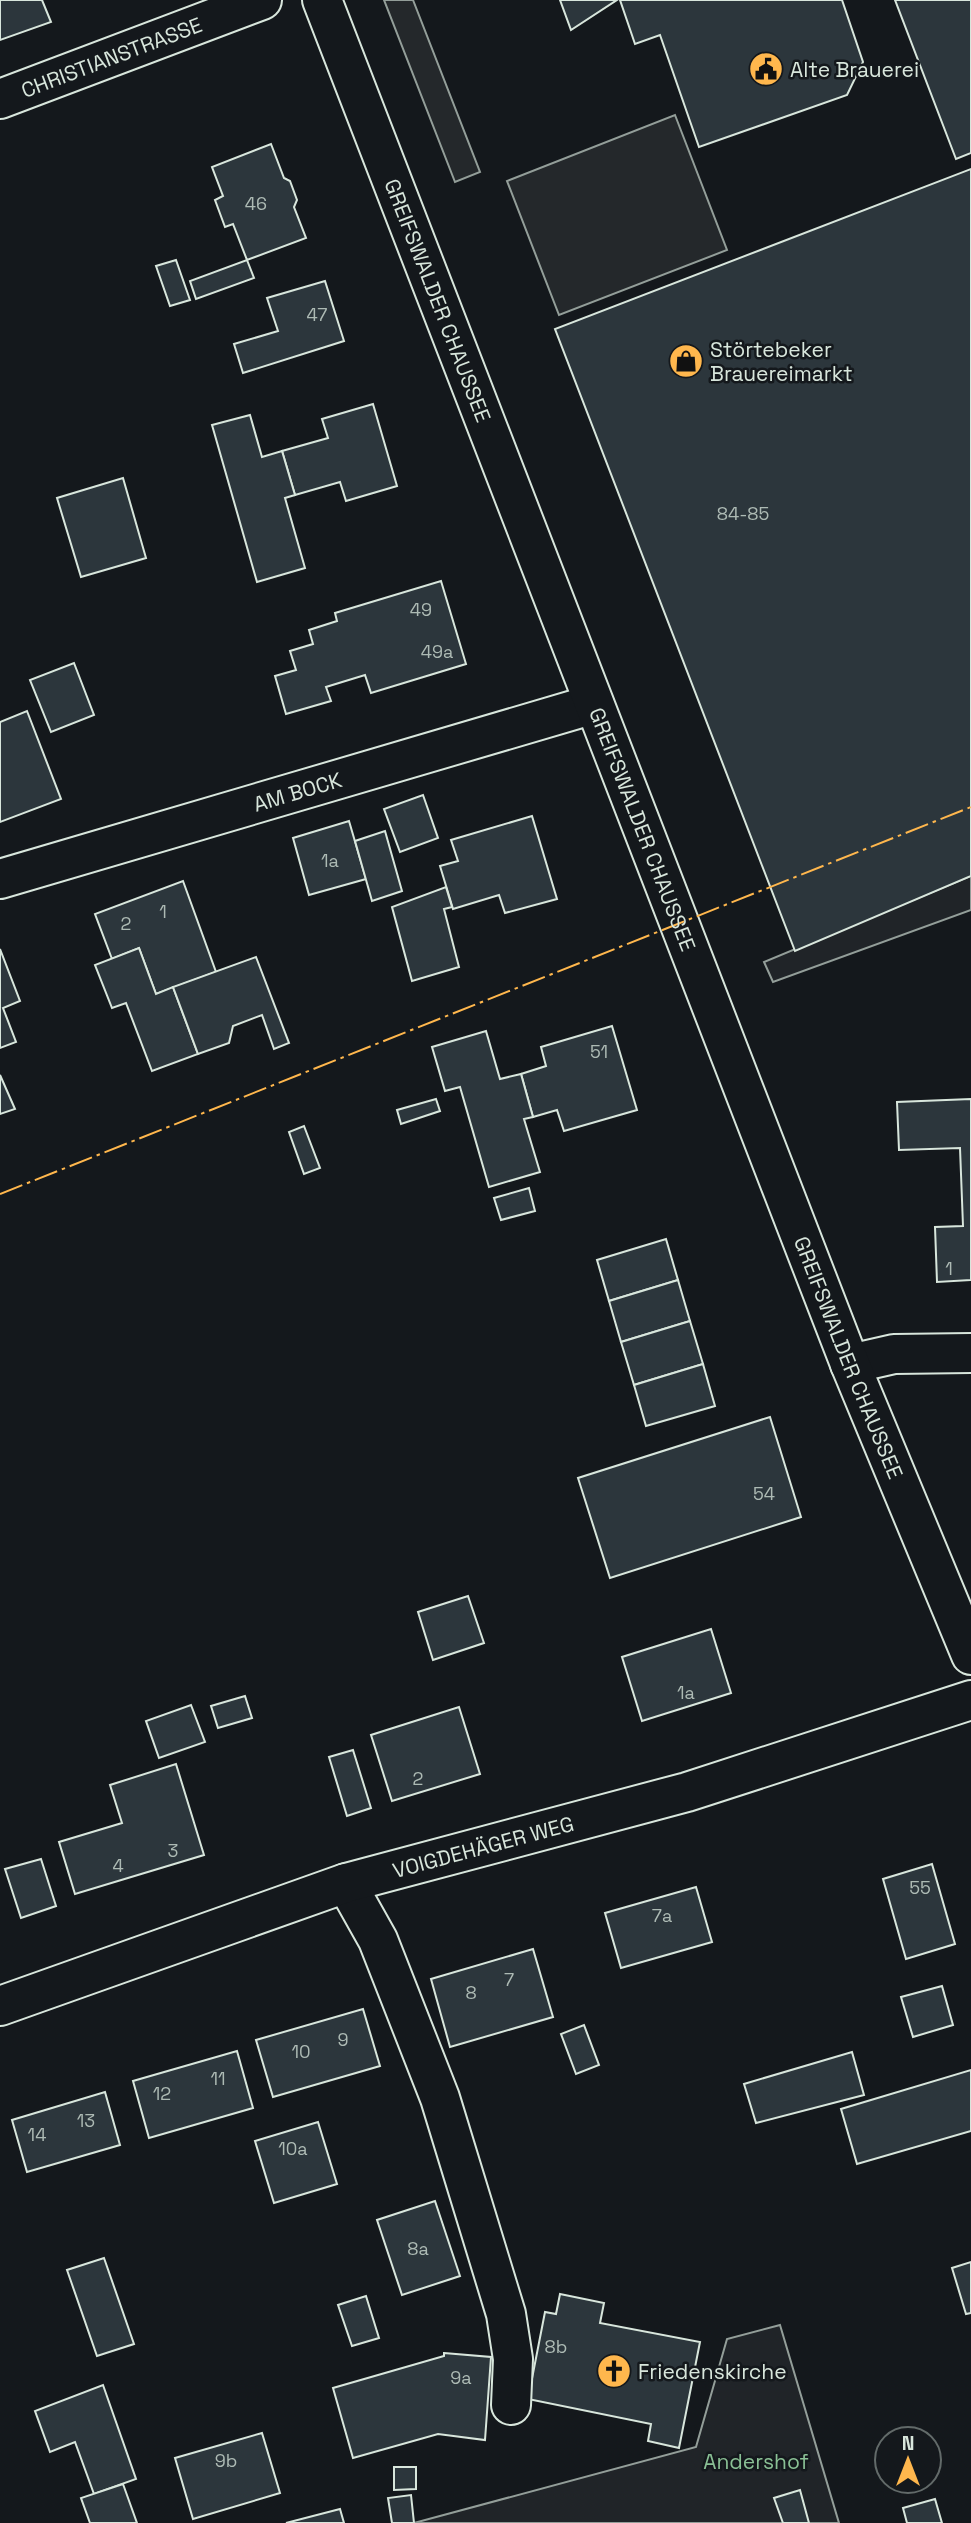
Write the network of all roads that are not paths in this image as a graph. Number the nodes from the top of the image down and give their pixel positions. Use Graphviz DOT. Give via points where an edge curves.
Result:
graph roads {
  1 [pos="262,0"];
  2 [pos="323,0"];
  3 [pos="0,99"];
  4 [pos="594,705"];
  5 [pos="0,879"];
  6 [pos="971,1353"];
  7 [pos="850,1364"];
  8 [pos="971,1655"];
  9 [pos="971,1700"];
  10 [pos="346,1883"];
  11 [pos="0,2006"];
  12 [pos="510,2405"];
  1 -- 3 [label="street, CHRISTIANSTRASSE"];
  2 -- 4 [label="street, GREIFSWALDER CHAUSSEE"];
  4 -- 5 [label="street, AM BOCK"];
  4 -- 7 [label="street, GREIFSWALDER CHAUSSEE"];
  6 -- 7 [label="street" via="894,1354"];
  7 -- 8 [label="street, GREIFSWALDER CHAUSSEE"];
  9 -- 10 [label="street, VOIGDEHÄGER WEG" via="687,1791"];
  10 -- 11 [label="street, VOIGDEHÄGER WEG"];
  10 -- 12 [label="street" via="378,1940 440,2098 506,2314 513,2359"];
}
